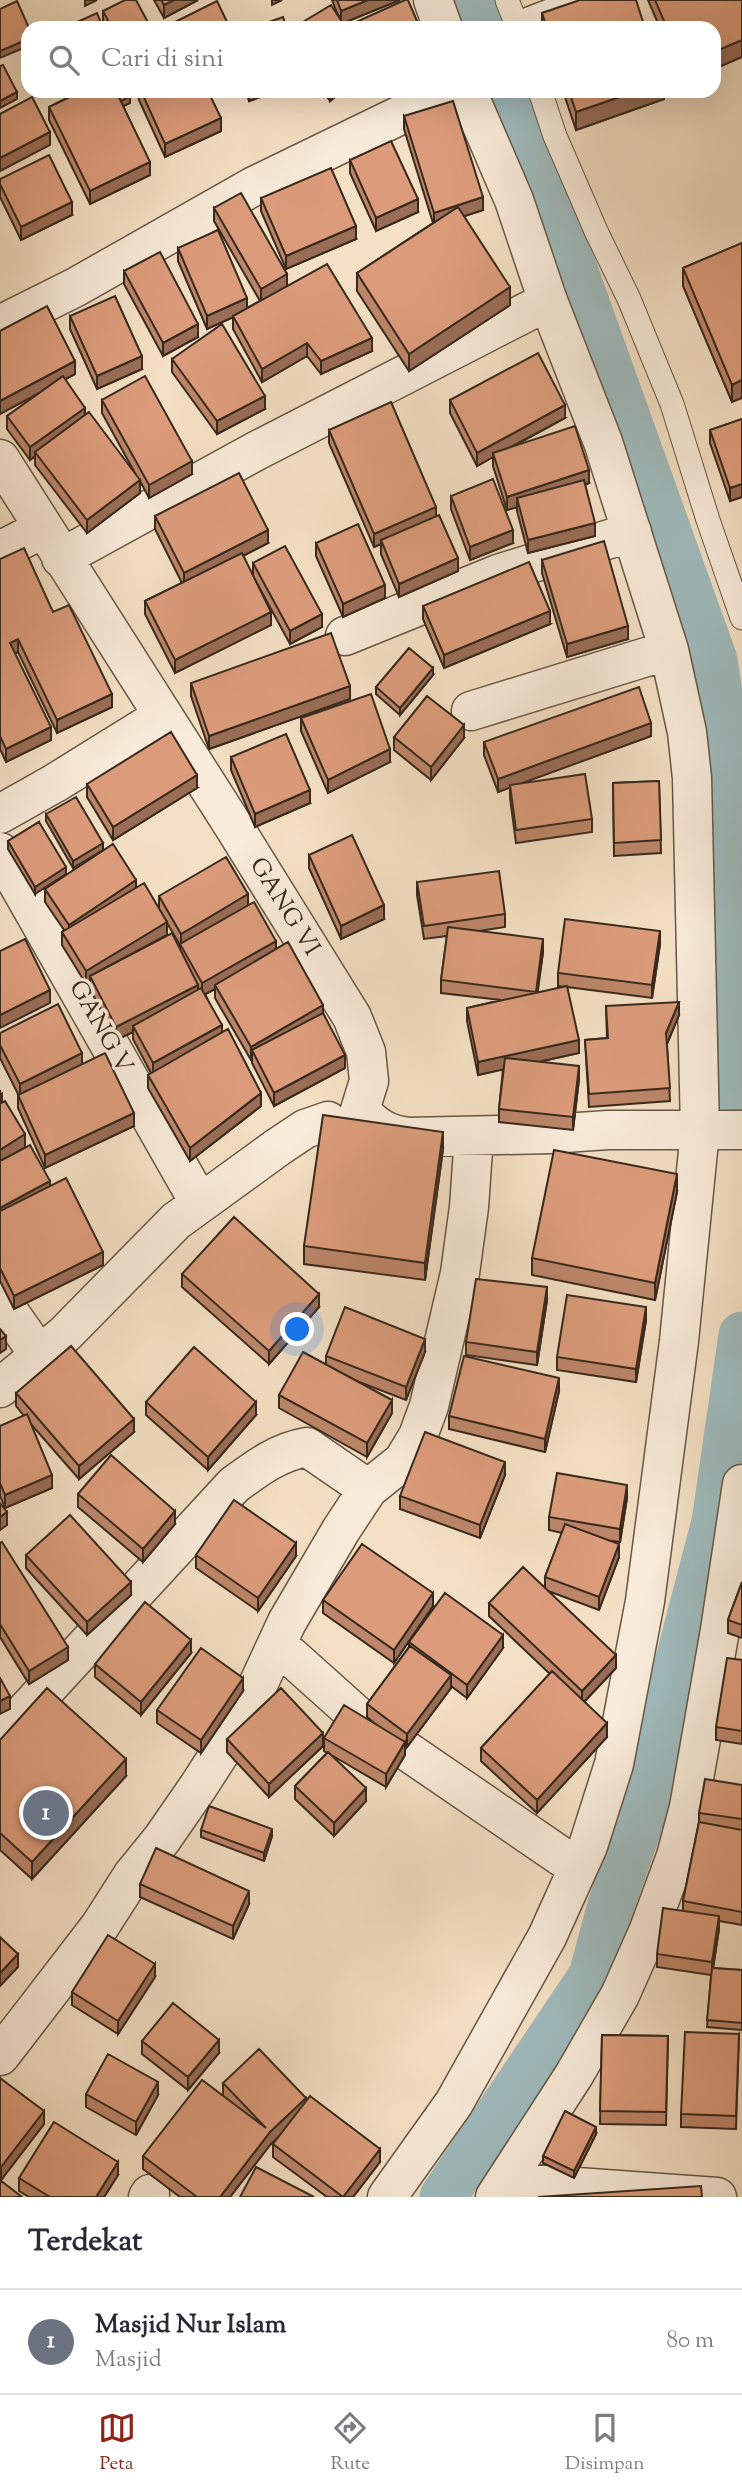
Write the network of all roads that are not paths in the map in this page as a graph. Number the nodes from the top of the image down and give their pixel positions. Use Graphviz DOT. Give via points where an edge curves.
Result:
graph roads {
  1 [pos="433,0"];
  2 [pos="507,0"];
  3 [pos="598,0"];
  4 [pos="440,21"];
  5 [pos="515,21"];
  6 [pos="544,21"];
  7 [pos="436,98"];
  8 [pos="470,98"];
  9 [pos="542,98"];
  10 [pos="548,301"];
  11 [pos="0,324"];
  12 [pos="0,459"];
  13 [pos="632,532"];
  14 [pos="52,543"];
  15 [pos="0,551"];
  16 [pos="742,618"];
  17 [pos="345,636"];
  18 [pos="669,650"];
  19 [pos="471,711"];
  20 [pos="163,716"];
  21 [pos="0,814"];
  22 [pos="0,852"];
  23 [pos="344,1115"];
  24 [pos="716,1130"];
  25 [pos="474,1136"];
  26 [pos="199,1202"];
  27 [pos="0,1299"];
  28 [pos="40,1356"];
  29 [pos="0,1388"];
  30 [pos="742,1484"];
  31 [pos="368,1489"];
  32 [pos="277,1644"];
  33 [pos="0,1739"];
  34 [pos="578,1868"];
  35 [pos="0,2056"];
  36 [pos="501,2189"];
  37 [pos="742,2190"];
  38 [pos="387,2197"];
  39 [pos="717,2197"];
  40 [pos="739,2197"];
  1 -- 4 [label="street"];
  2 -- 5 [label="lane"];
  3 -- 6 [label="street"];
  7 -- 11 [label="street" via="254,186 76,287"];
  8 -- 10 [label="street" via="514,200"];
  9 -- 16 [label="lane" via="672,404"];
  10 -- 13 [label="street" via="603,442"];
  10 -- 14 [label="street" via="235,462"];
  12 -- 14 [label="street, GANG VI"];
  13 -- 17 [label="street" via="498,574"];
  13 -- 18 [label="street"];
  14 -- 15 [label="street"];
  14 -- 20 [label="street, GANG VI"];
  18 -- 19 [label="street"];
  18 -- 24 [label="street" via="692,778"];
  20 -- 21 [label="street"];
  20 -- 23 [label="street, GANG VI" via="352,1017 366,1052 369,1081"];
  22 -- 26 [label="street, GANG V"];
  23 -- 25 [label="street" via="397,1136"];
  23 -- 26 [label="street" via="305,1129"];
  24 -- 25 [label="street"];
  24 -- 34 [label="street" via="682,1316 645,1601 614,1764"];
  25 -- 31 [label="street" via="460,1273 429,1406 403,1461"];
  26 -- 28 [label="street"];
  27 -- 28 [label="street"];
  28 -- 29 [label="street"];
  30 -- 36 [label="street" via="689,1807 676,1856 620,1995"];
  31 -- 32 [label="street"];
  31 -- 33 [label="street" via="307,1447 266,1461 234,1485"];
  32 -- 34 [label="street" via="363,1721"];
  32 -- 35 [label="street" via="243,1717 198,1787 100,1927"];
  34 -- 38 [label="street" via="547,1937 454,2103"];
  36 -- 39 [label="street"];
  37 -- 40 [label="street"];
}
